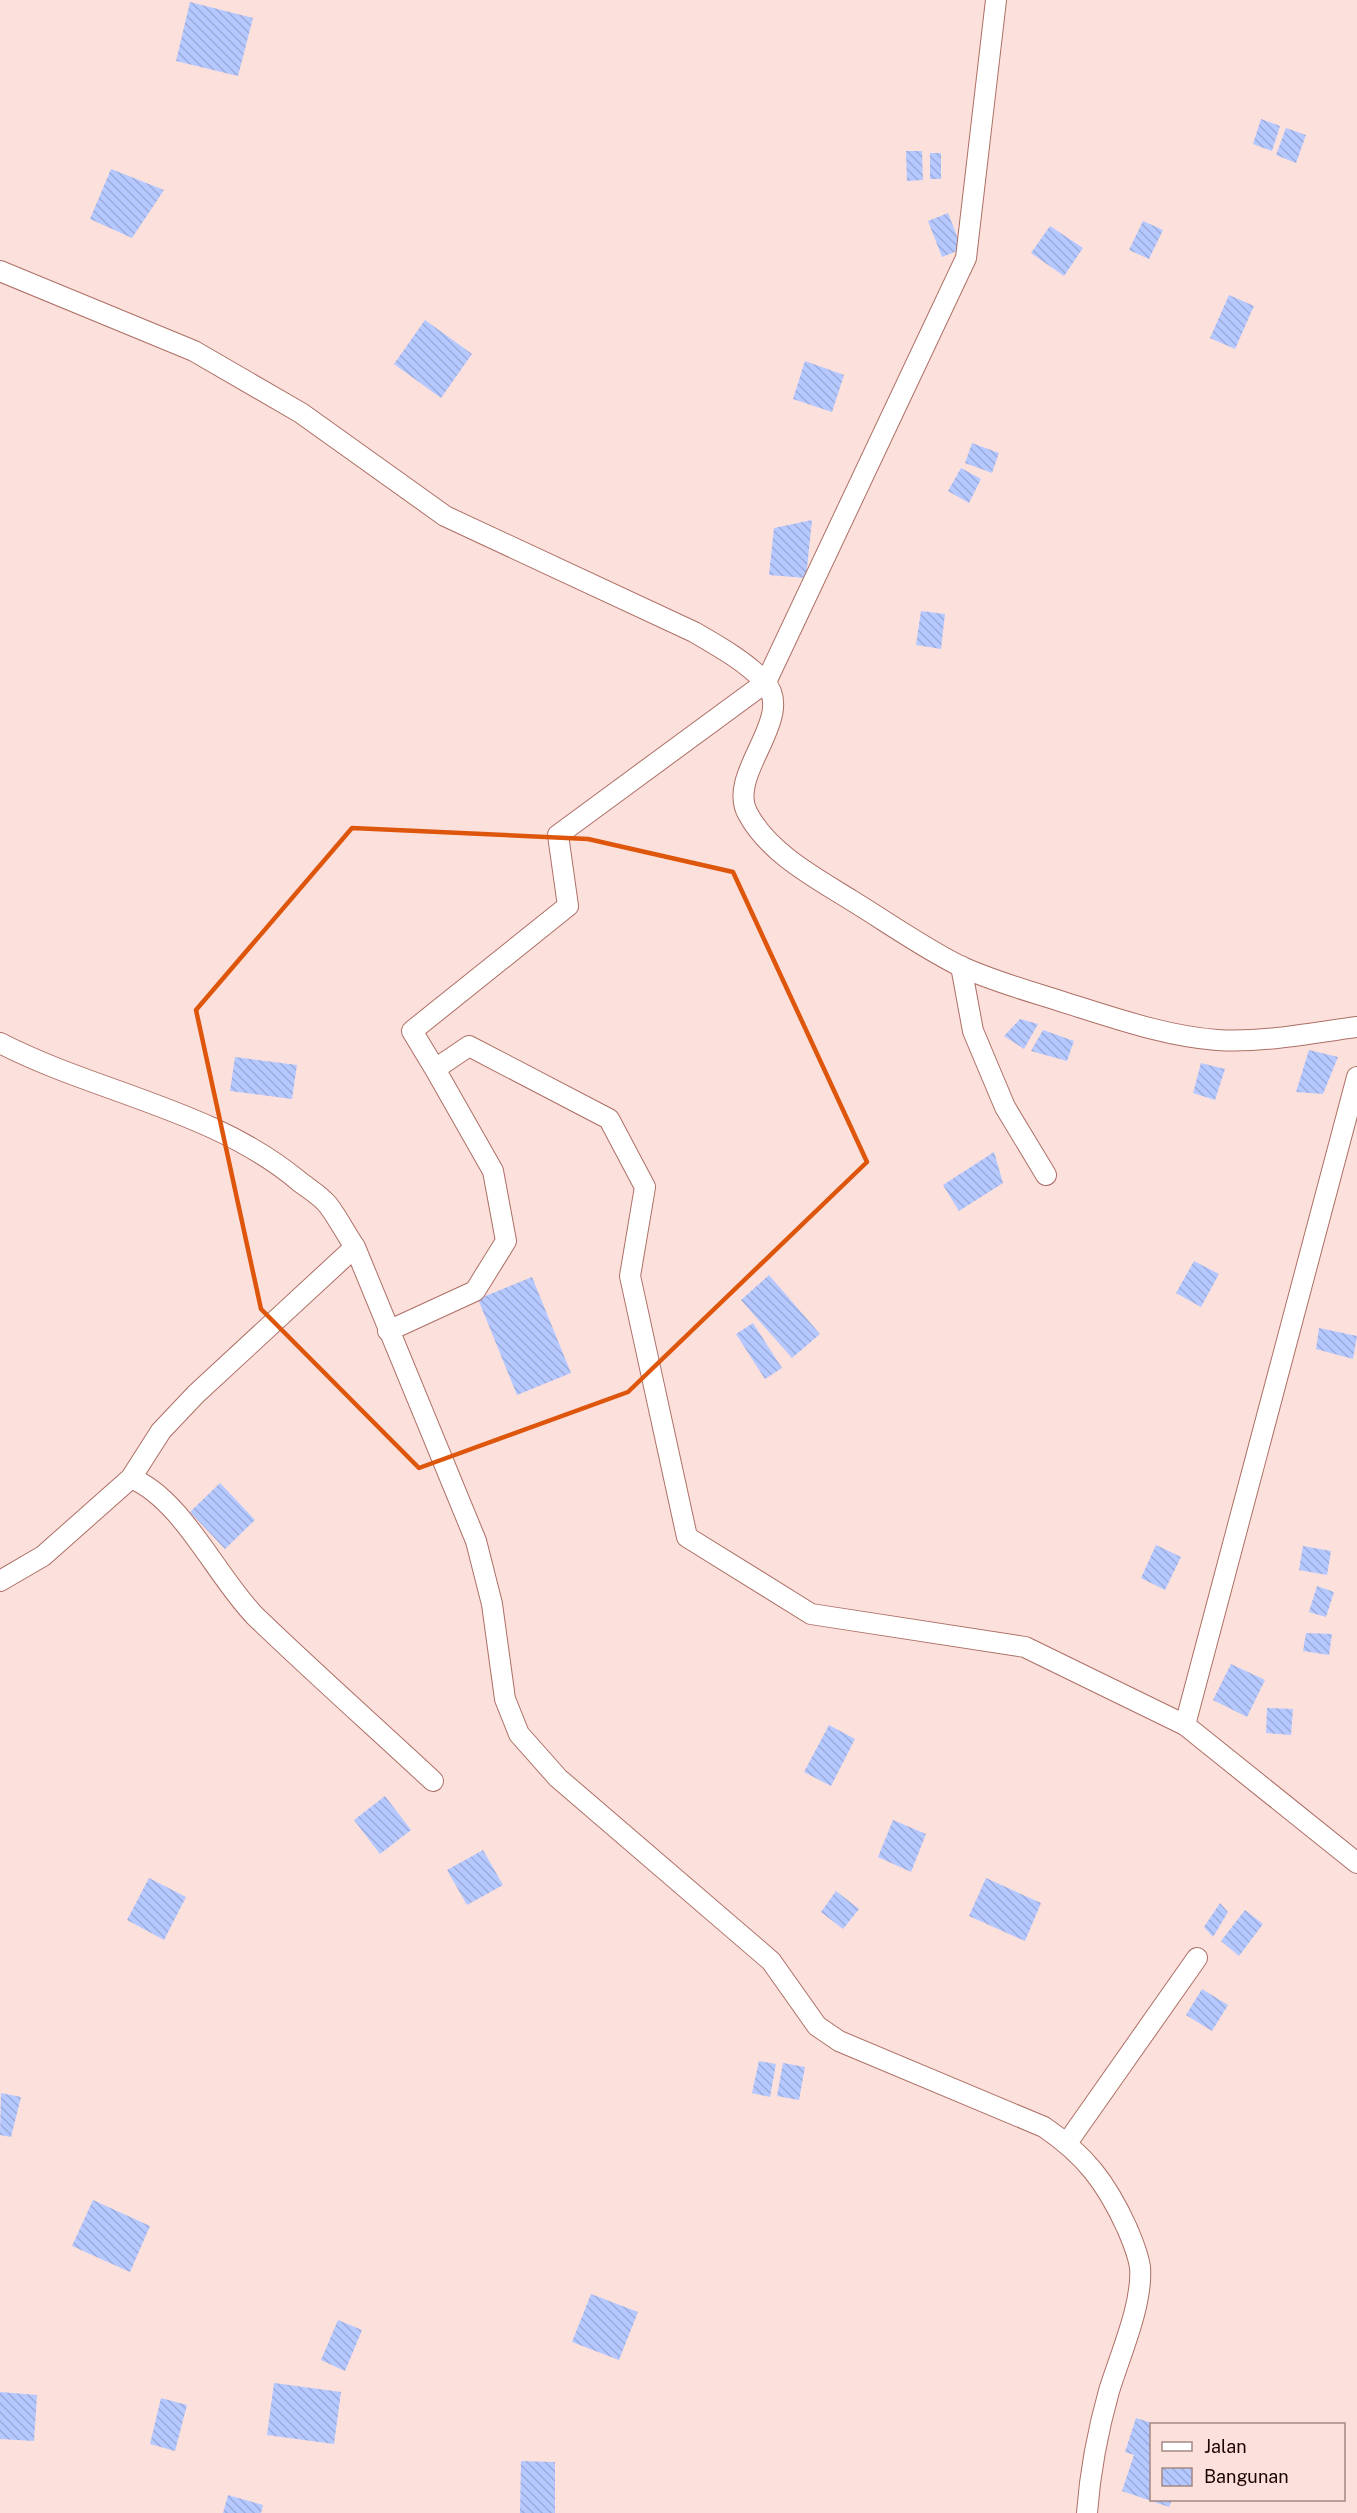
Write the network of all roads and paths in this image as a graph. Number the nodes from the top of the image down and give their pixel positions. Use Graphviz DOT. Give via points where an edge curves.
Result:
graph roads {
  1 [pos="996,0"];
  2 [pos="0,271"];
  3 [pos="766,682"];
  4 [pos="961,966"];
  5 [pos="1357,1028"];
  6 [pos="0,1043"];
  7 [pos="435,1069"];
  8 [pos="1357,1077"];
  9 [pos="1046,1175"];
  10 [pos="356,1247"];
  11 [pos="388,1331"];
  12 [pos="131,1478"];
  13 [pos="0,1581"];
  14 [pos="1185,1725"];
  15 [pos="433,1781"];
  16 [pos="1357,1863"];
  17 [pos="1197,1958"];
  18 [pos="1067,2142"];
  19 [pos="1087,2513"];
  1 -- 3 [label="street" via="966,258"];
  2 -- 3 [label="street" via="194,351 301,413 445,516 694,632 731,654"];
  3 -- 4 [label="street" via="772,713 745,780 744,797 746,811 762,837 819,880"];
  3 -- 7 [label="street" via="558,835 568,906 412,1030"];
  4 -- 5 [label="street" via="1122,1020 1217,1040"];
  4 -- 9 [label="street" via="973,1031 1005,1107"];
  6 -- 10 [label="street" via="27,1057 147,1101 281,1165 327,1204"];
  7 -- 11 [label="street" via="493,1171 506,1241 475,1291"];
  7 -- 14 [label="street" via="469,1046 609,1119 645,1186 630,1276 687,1537 811,1614 1025,1647"];
  8 -- 14 [label="street"];
  10 -- 11 [label="street"];
  10 -- 12 [label="street" via="195,1394 161,1431"];
  11 -- 18 [label="street" via="476,1541 492,1604 505,1699 519,1734 537,1756 771,1961 817,2026 839,2041 1044,2127"];
  12 -- 13 [label="street" via="43,1556"];
  12 -- 15 [label="street" via="148,1485 166,1500 254,1614"];
  14 -- 16 [label="street"];
  17 -- 18 [label="street"];
  18 -- 19 [label="street" via="1112,2195 1140,2266 1136,2304 1099,2435"];
}
